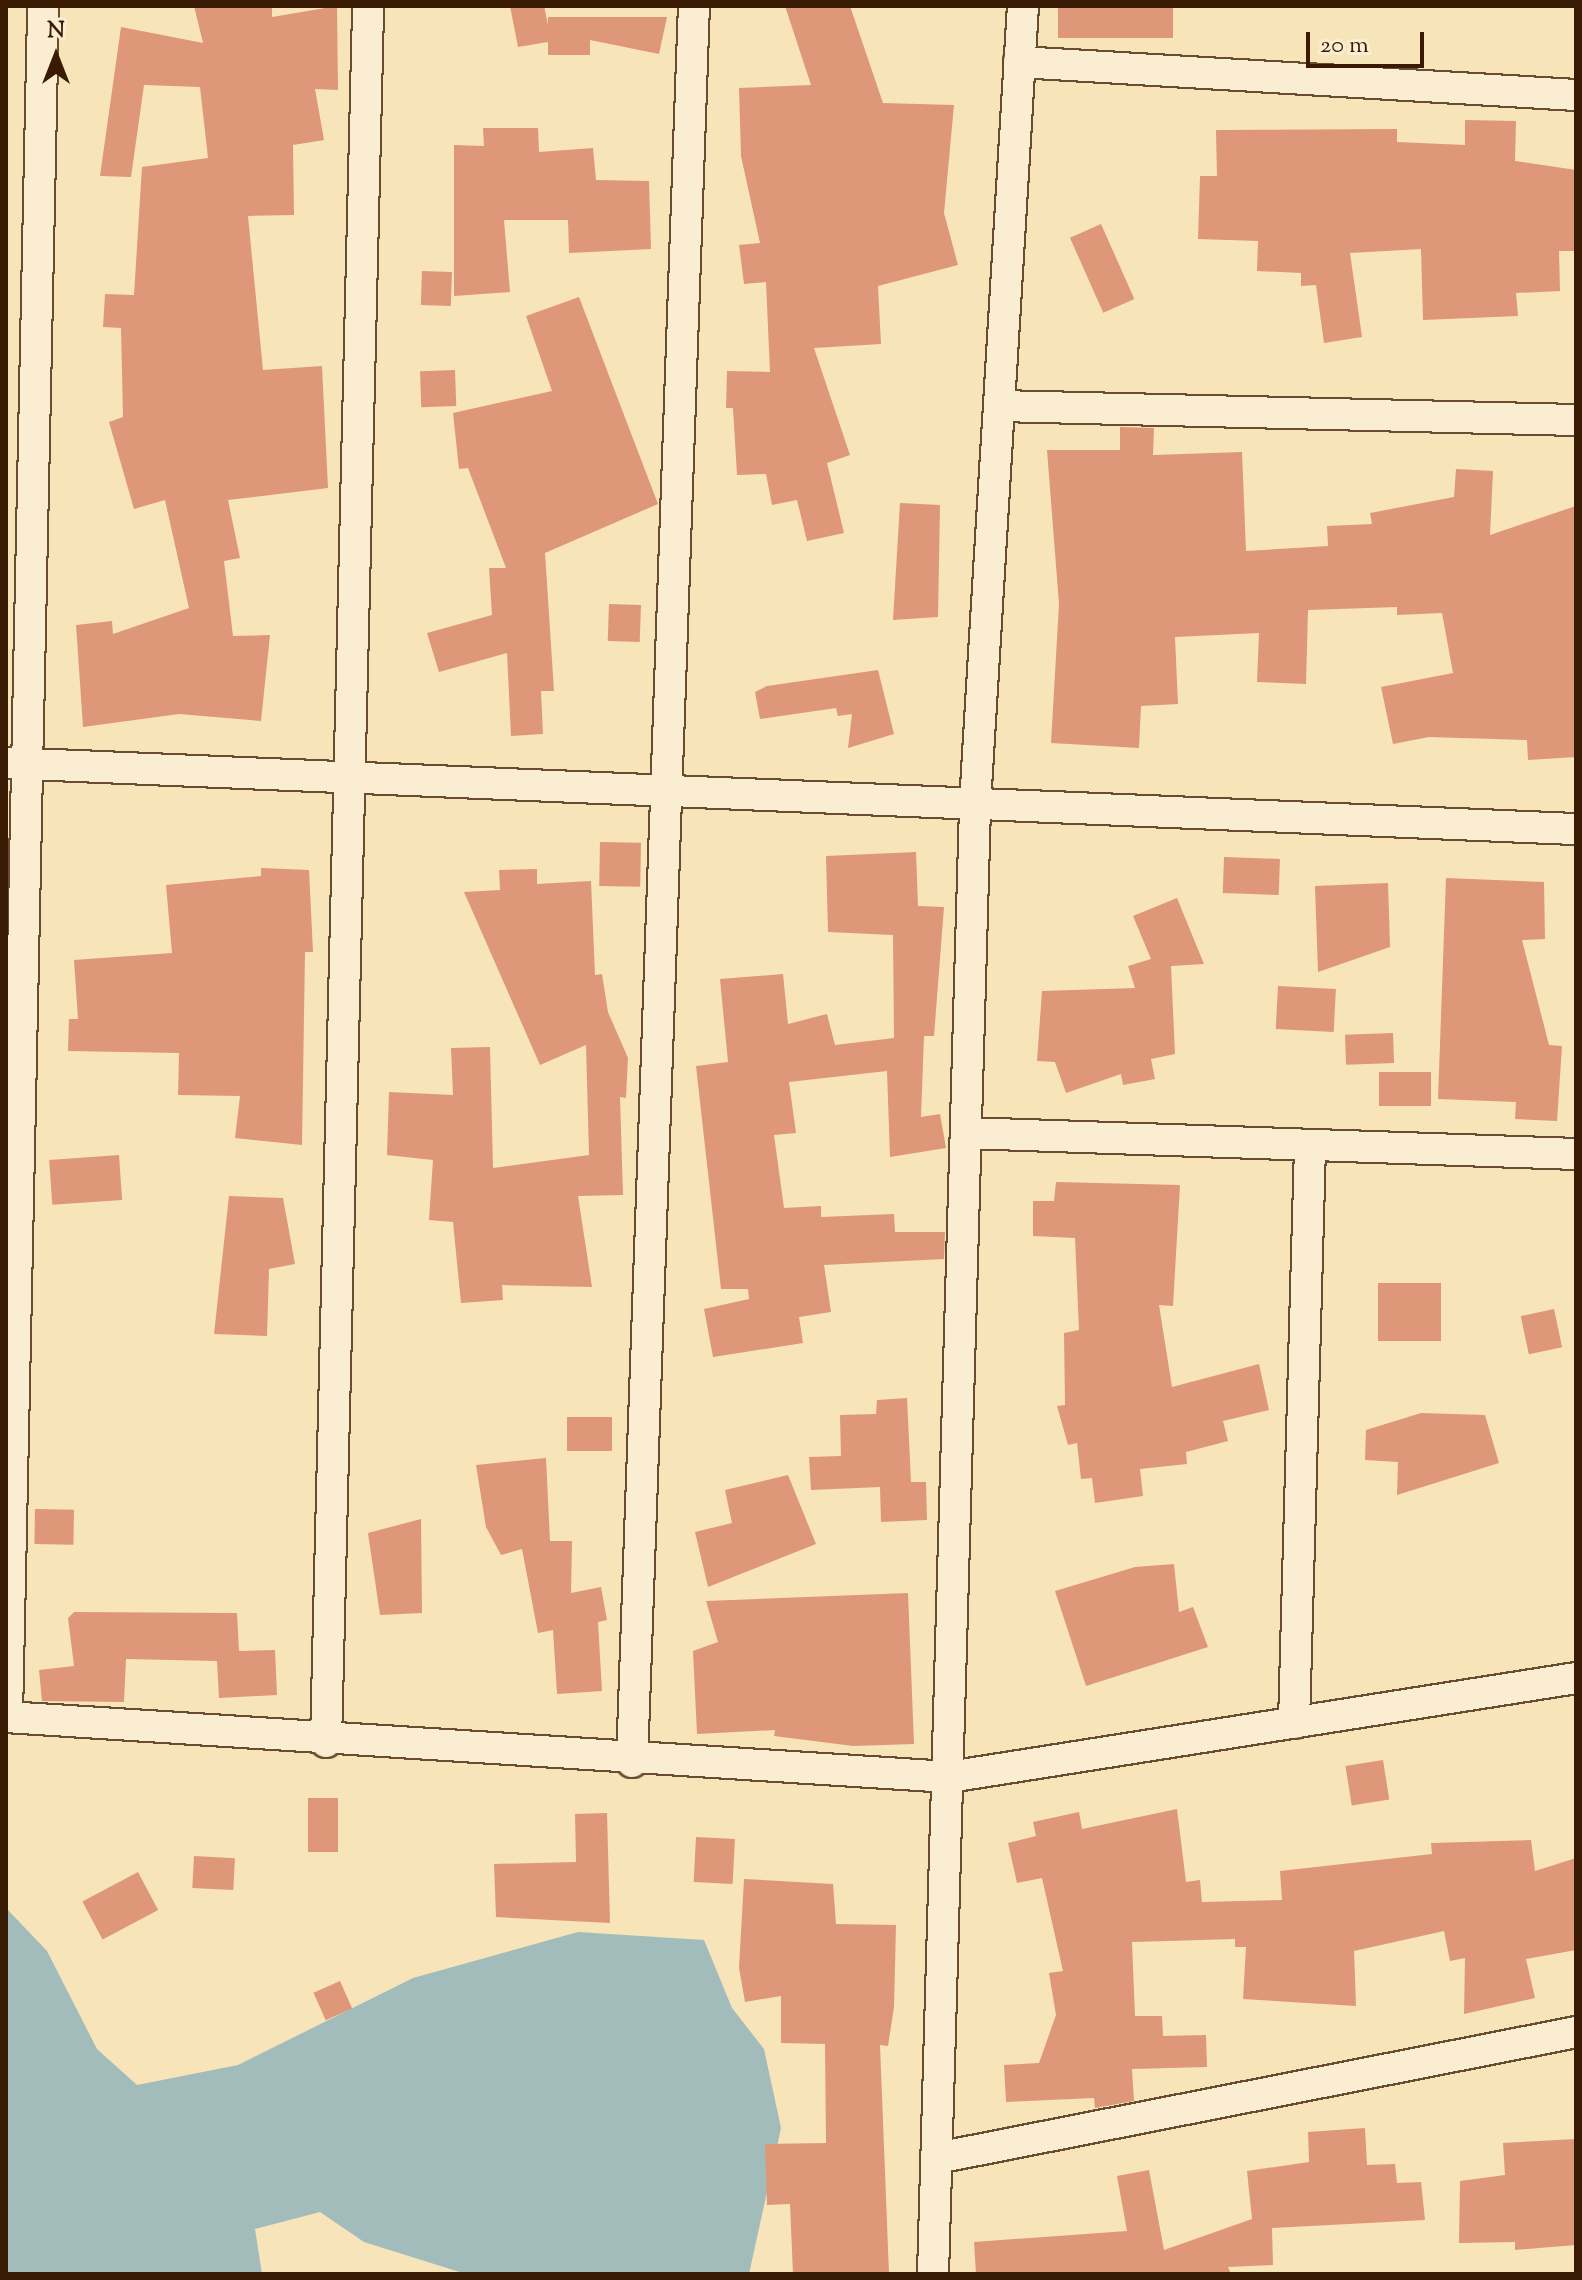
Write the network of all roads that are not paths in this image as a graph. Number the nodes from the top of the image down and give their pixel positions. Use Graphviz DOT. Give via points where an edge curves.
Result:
graph roads {
  1 [pos="43,6"];
  2 [pos="368,6"];
  3 [pos="694,6"];
  4 [pos="1023,6"];
  5 [pos="1019,62"];
  6 [pos="1576,95"];
  7 [pos="999,406"];
  8 [pos="1576,420"];
  9 [pos="17,764"];
  10 [pos="352,777"];
  11 [pos="669,791"];
  12 [pos="975,804"];
  13 [pos="1576,829"];
  14 [pos="966,1133"];
  15 [pos="1310,1145"];
  16 [pos="1576,1154"];
  17 [pos="1576,1678"];
  18 [pos="7,1717"];
  19 [pos="1294,1723"];
  20 [pos="326,1742"];
  21 [pos="632,1762"];
  22 [pos="949,1777"];
  23 [pos="1576,2032"];
  24 [pos="937,2158"];
  25 [pos="933,2274"];
  1 -- 9 [label="street"];
  2 -- 10 [label="street"];
  3 -- 11 [label="street"];
  4 -- 5 [label="street"];
  5 -- 6 [label="street"];
  5 -- 7 [label="street"];
  7 -- 8 [label="street"];
  7 -- 12 [label="street"];
  9 -- 10 [label="street"];
  9 -- 18 [label="street"];
  10 -- 11 [label="street"];
  10 -- 20 [label="street"];
  11 -- 12 [label="street"];
  11 -- 21 [label="street"];
  12 -- 13 [label="street"];
  12 -- 14 [label="street"];
  14 -- 15 [label="street"];
  14 -- 22 [label="street"];
  15 -- 16 [label="street"];
  15 -- 19 [label="street"];
  17 -- 19 [label="street"];
  18 -- 20 [label="street"];
  19 -- 22 [label="street"];
  20 -- 21 [label="street"];
  21 -- 22 [label="street"];
  22 -- 24 [label="street"];
  23 -- 24 [label="street"];
  24 -- 25 [label="street"];
}
